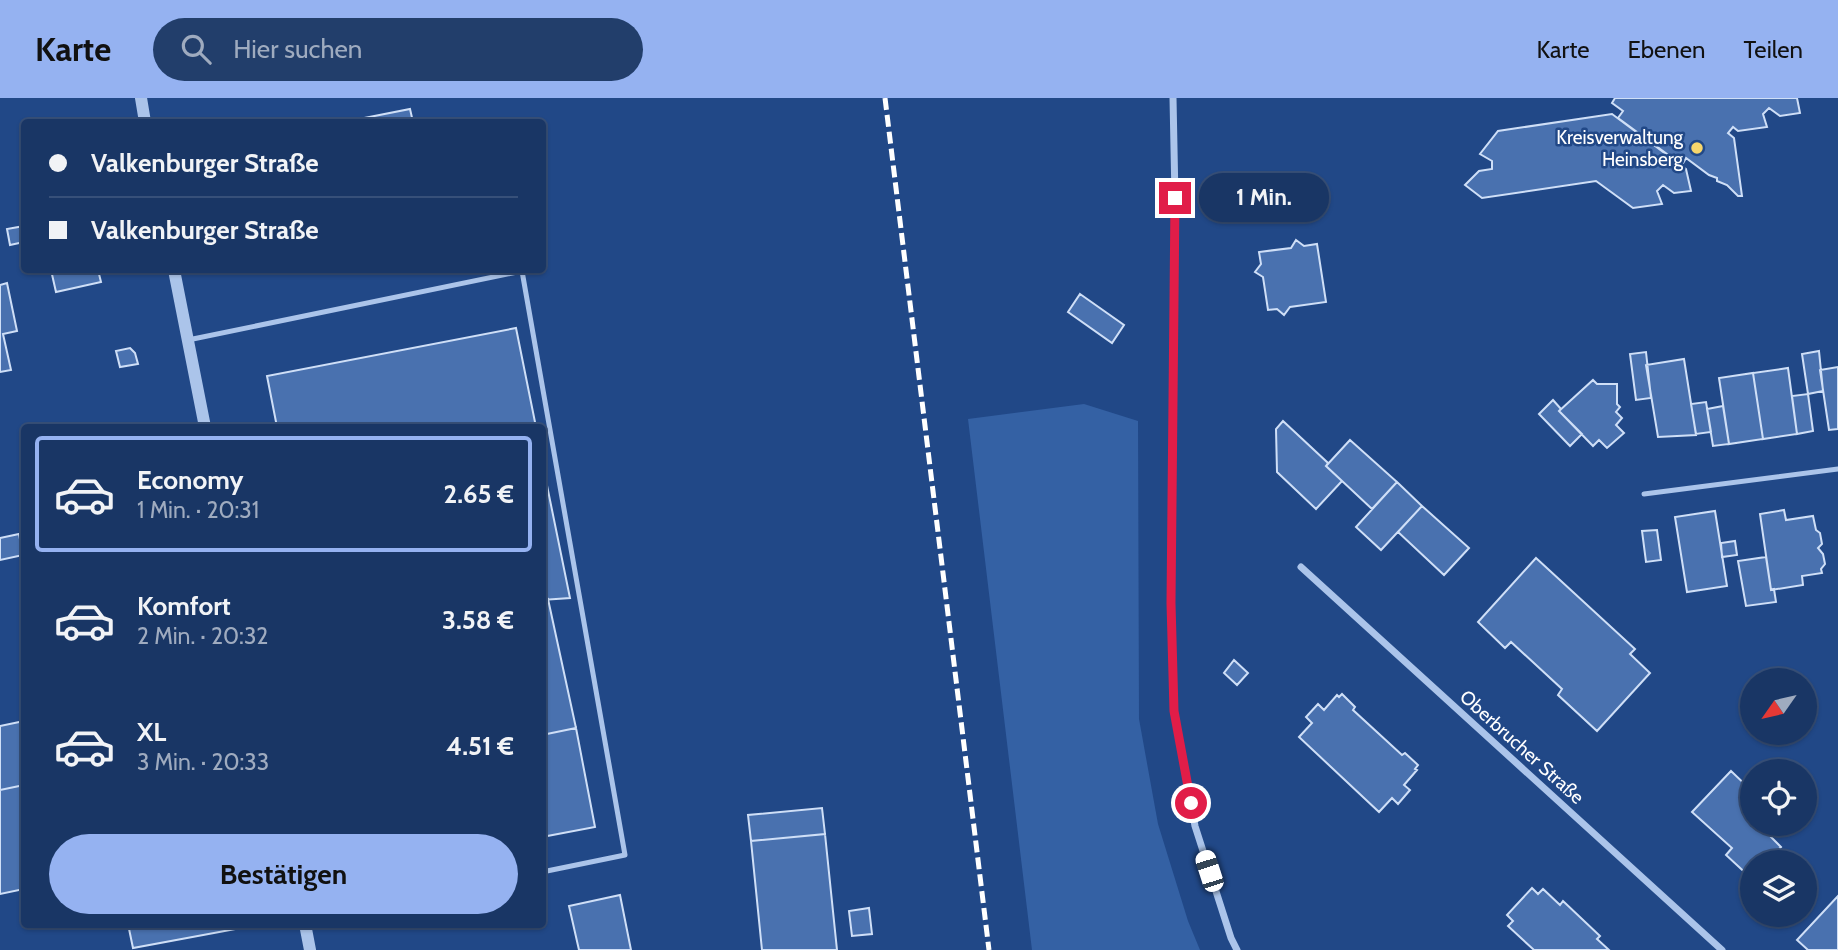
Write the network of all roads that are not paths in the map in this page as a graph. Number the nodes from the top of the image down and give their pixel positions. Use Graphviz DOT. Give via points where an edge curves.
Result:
graph roads {
  1 [pos="141,98"];
  2 [pos="1173,98"];
  3 [pos="144,119"];
  4 [pos="175,273"];
  5 [pos="512,273"];
  6 [pos="522,273"];
  7 [pos="188,340"];
  8 [pos="204,424"];
  9 [pos="1838,469"];
  10 [pos="1644,494"];
  11 [pos="1301,567"];
  12 [pos="546,871"];
  13 [pos="306,928"];
  14 [pos="310,950"];
  15 [pos="1237,950"];
  16 [pos="1722,950"];
  1 -- 3 [label="street"];
  2 -- 15 [label="street" via="1174,711 1195,827"];
  4 -- 7 [label="street"];
  5 -- 7 [label="lane"];
  6 -- 12 [label="lane" via="625,855"];
  7 -- 8 [label="street"];
  9 -- 10 [label="lane"];
  11 -- 16 [label="street, Oberbrucher Straße"];
  13 -- 14 [label="street"];
}
